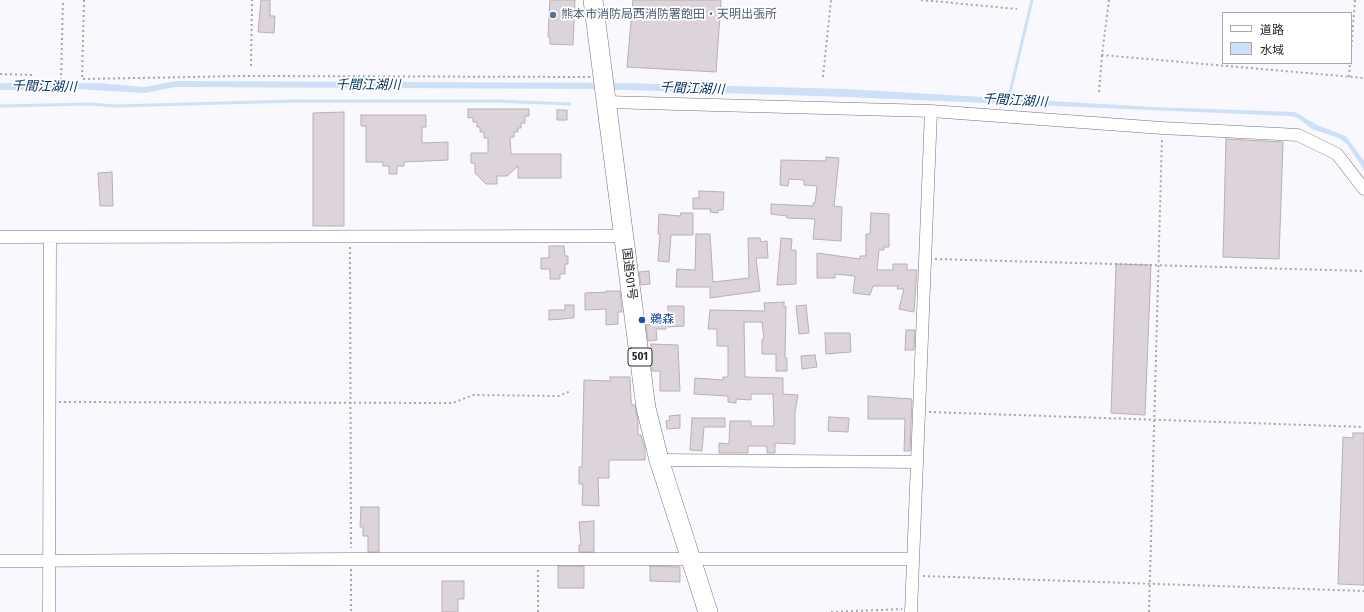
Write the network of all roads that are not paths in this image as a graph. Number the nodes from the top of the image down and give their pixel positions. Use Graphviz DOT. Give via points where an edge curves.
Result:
graph roads {
  1 [pos="593,0"];
  2 [pos="604,88"];
  3 [pos="931,111"];
  4 [pos="1364,189"];
  5 [pos="624,236"];
  6 [pos="0,237"];
  7 [pos="50,237"];
  8 [pos="659,460"];
  9 [pos="917,462"];
  10 [pos="690,559"];
  11 [pos="912,559"];
  12 [pos="0,561"];
  13 [pos="49,561"];
  14 [pos="911,611"];
  15 [pos="49,612"];
  16 [pos="708,612"];
  1 -- 2 [label="highway, 国道501号 / 501"];
  2 -- 3 [label="street"];
  2 -- 5 [label="highway, 国道501号 / 501"];
  3 -- 4 [label="street" via="1298,135 1337,154"];
  3 -- 9 [label="street"];
  5 -- 7 [label="street"];
  5 -- 8 [label="highway, 国道501号 / 501" via="646,408"];
  6 -- 7 [label="street"];
  7 -- 13 [label="street"];
  8 -- 9 [label="street"];
  8 -- 10 [label="highway, 国道501号 / 501"];
  9 -- 11 [label="street"];
  10 -- 11 [label="street"];
  10 -- 13 [label="street"];
  10 -- 16 [label="highway, 国道501号 / 501"];
  11 -- 14 [label="street"];
  12 -- 13 [label="street"];
  13 -- 15 [label="street"];
}
